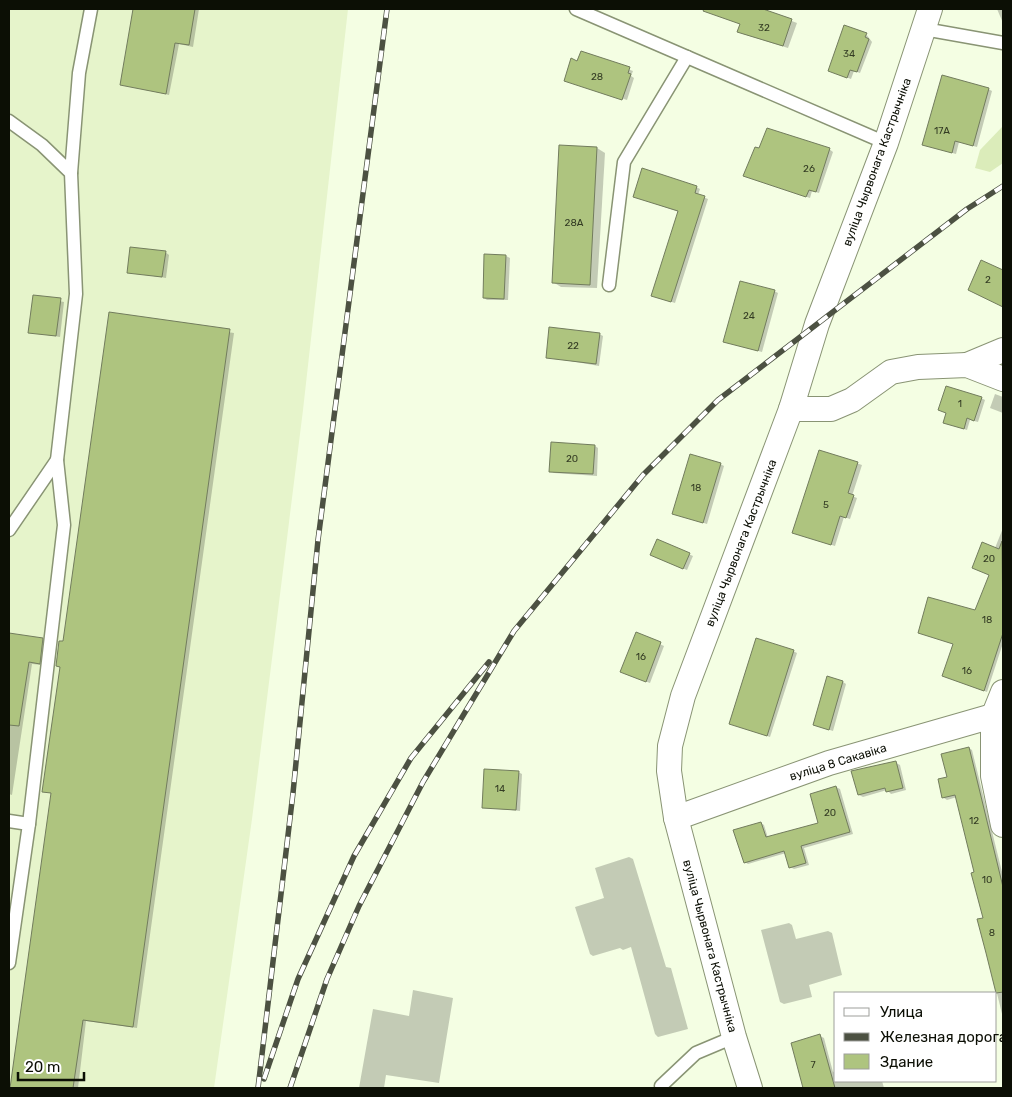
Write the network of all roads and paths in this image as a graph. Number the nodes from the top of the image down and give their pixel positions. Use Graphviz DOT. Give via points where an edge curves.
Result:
graph roads {
  1 [pos="91,9"];
  2 [pos="576,9"];
  3 [pos="927,19"];
  4 [pos="1003,43"];
  5 [pos="687,57"];
  6 [pos="9,121"];
  7 [pos="886,143"];
  8 [pos="71,173"];
  9 [pos="609,284"];
  10 [pos="1003,350"];
  11 [pos="967,365"];
  12 [pos="1003,379"];
  13 [pos="791,409"];
  14 [pos="57,460"];
  15 [pos="9,530"];
  16 [pos="1003,692"];
  17 [pos="998,715"];
  18 [pos="676,818"];
  19 [pos="9,821"];
  20 [pos="29,824"];
  21 [pos="1003,825"];
  22 [pos="9,964"];
  23 [pos="734,1037"];
  24 [pos="660,1086"];
  25 [pos="750,1088"];
  1 -- 8 [label="lane" via="79,73"];
  2 -- 5 [label="lane"];
  3 -- 4 [label="lane"];
  3 -- 7 [label="street, вуліца Чырвонага Кастрычніка"];
  5 -- 7 [label="lane"];
  5 -- 9 [label="lane" via="624,162"];
  6 -- 8 [label="lane" via="42,145"];
  7 -- 13 [label="street, вуліца Чырвонага Кастрычніка" via="817,324"];
  8 -- 14 [label="lane" via="76,294"];
  10 -- 11 [label="street"];
  11 -- 12 [label="street"];
  11 -- 13 [label="street" via="918,367 891,372 852,400 831,409"];
  13 -- 18 [label="street, вуліца Чырвонага Кастрычніка" via="683,696 670,746 669,771"];
  14 -- 15 [label="lane"];
  14 -- 20 [label="lane" via="64,525"];
  16 -- 17 [label="street"];
  17 -- 18 [label="street, вуліца 8 Сакавіка" via="829,763"];
  17 -- 21 [label="street" via="993,776"];
  18 -- 23 [label="street, вуліца Чырвонага Кастрычніка"];
  19 -- 20 [label="lane"];
  20 -- 22 [label="lane"];
  23 -- 24 [label="lane" via="696,1054"];
  23 -- 25 [label="street, вуліца Чырвонага Кастрычніка"];
}
